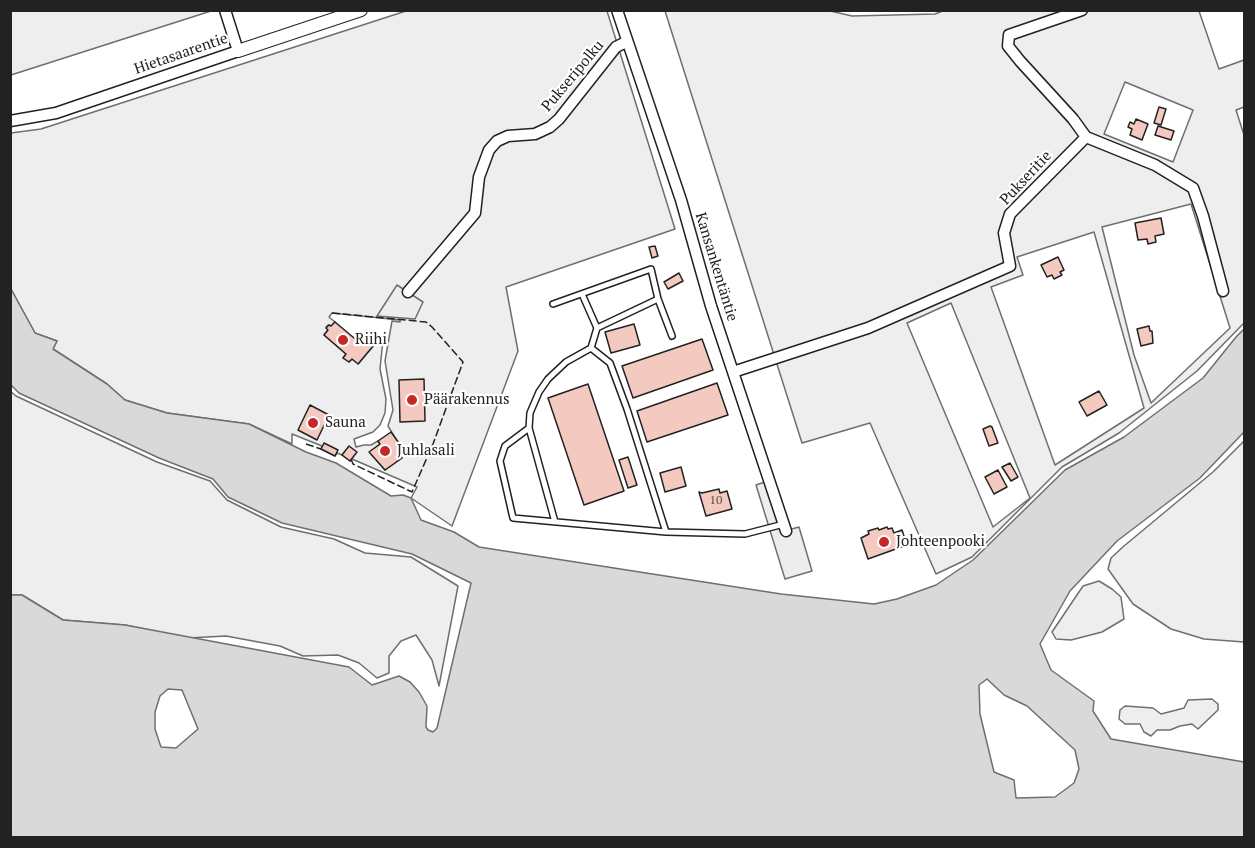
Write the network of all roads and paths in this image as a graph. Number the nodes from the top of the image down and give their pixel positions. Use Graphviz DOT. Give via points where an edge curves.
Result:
graph roads {
  1 [pos="225,10"];
  2 [pos="361,10"];
  3 [pos="617,10"];
  4 [pos="1082,10"];
  5 [pos="626,42"];
  6 [pos="238,51"];
  7 [pos="10,121"];
  8 [pos="1086,137"];
  9 [pos="1223,291"];
  10 [pos="408,292"];
  11 [pos="582,294"];
  12 [pos="658,299"];
  13 [pos="553,304"];
  14 [pos="597,328"];
  15 [pos="672,336"];
  16 [pos="591,348"];
  17 [pos="733,372"];
  18 [pos="529,428"];
  19 [pos="555,522"];
  20 [pos="785,527"];
  21 [pos="666,532"];
  1 -- 6 [label="street"];
  2 -- 6 [label="street, Hietasaarentie"];
  3 -- 5 [label="street, Kansankentäntie"];
  4 -- 8 [label="street" via="1009,35 1008,46"];
  5 -- 10 [label="street, Pukseripolku" via="616,47 550,127 535,134 508,136 489,150 479,177 475,213"];
  5 -- 17 [label="street, Kansankentäntie" via="681,200"];
  6 -- 7 [label="street, Hietasaarentie" via="56,113"];
  8 -- 9 [label="street" via="1155,165 1193,188"];
  8 -- 17 [label="street, Pukseritie" via="1010,214 1004,233 1010,266 868,328"];
  11 -- 12 [label="lane" via="651,269"];
  11 -- 13 [label="lane"];
  11 -- 14 [label="lane"];
  12 -- 14 [label="lane"];
  12 -- 15 [label="lane"];
  14 -- 16 [label="lane"];
  16 -- 18 [label="lane" via="566,362 548,379 530,413"];
  16 -- 21 [label="lane" via="610,363"];
  17 -- 20 [label="street, Kansankentäntie"];
  18 -- 19 [label="lane"];
  18 -- 19 [label="lane" via="505,446 500,461 513,518"];
  19 -- 21 [label="lane"];
  20 -- 21 [label="lane" via="745,534"];
}
